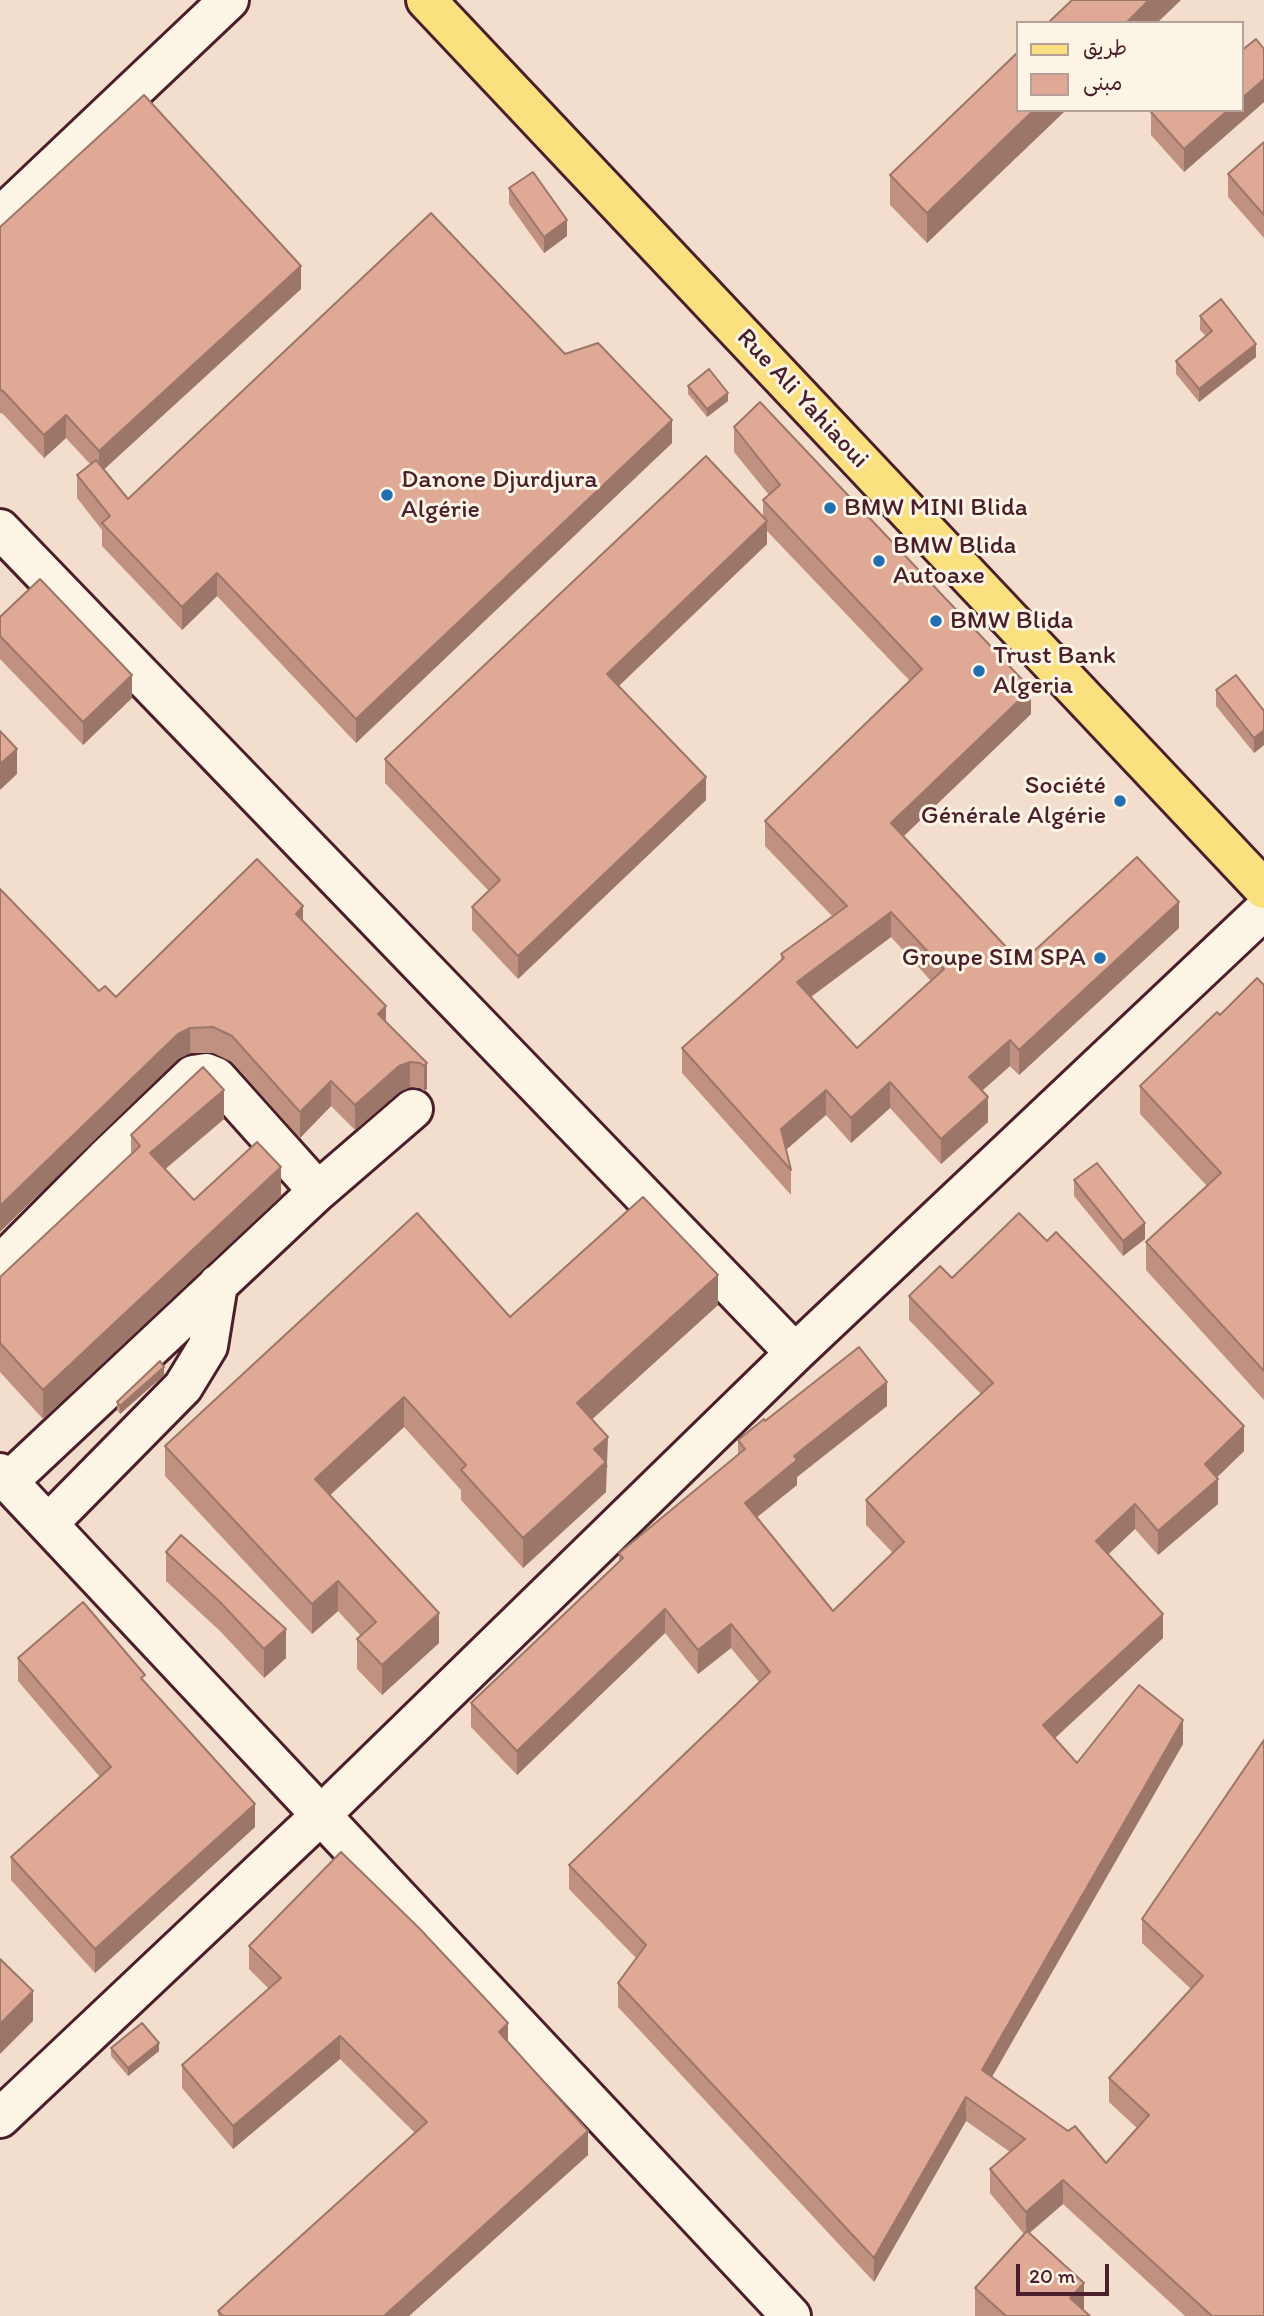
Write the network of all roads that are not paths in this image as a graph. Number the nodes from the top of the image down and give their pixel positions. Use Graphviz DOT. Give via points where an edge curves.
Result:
graph roads {
  1 [pos="229,0"];
  2 [pos="426,0"];
  3 [pos="0,217"];
  4 [pos="0,529"];
  5 [pos="1264,889"];
  6 [pos="1264,910"];
  7 [pos="413,1108"];
  8 [pos="318,1191"];
  9 [pos="0,1265"];
  10 [pos="218,1284"];
  11 [pos="795,1353"];
  12 [pos="4,1478"];
  13 [pos="48,1524"];
  14 [pos="322,1815"];
  15 [pos="0,2118"];
  16 [pos="791,2316"];
  1 -- 3 [label="street"];
  2 -- 5 [label="main road, Rue Ali Yahiaoui"];
  4 -- 11 [label="street"];
  6 -- 11 [label="street"];
  7 -- 8 [label="street"];
  8 -- 9 [label="street" via="216,1077 193,1074"];
  8 -- 10 [label="street"];
  10 -- 12 [label="street"];
  10 -- 13 [label="street" via="208,1346 183,1387"];
  11 -- 14 [label="street"];
  12 -- 13 [label="street"];
  13 -- 14 [label="street"];
  14 -- 15 [label="street"];
  14 -- 16 [label="street"];
}
